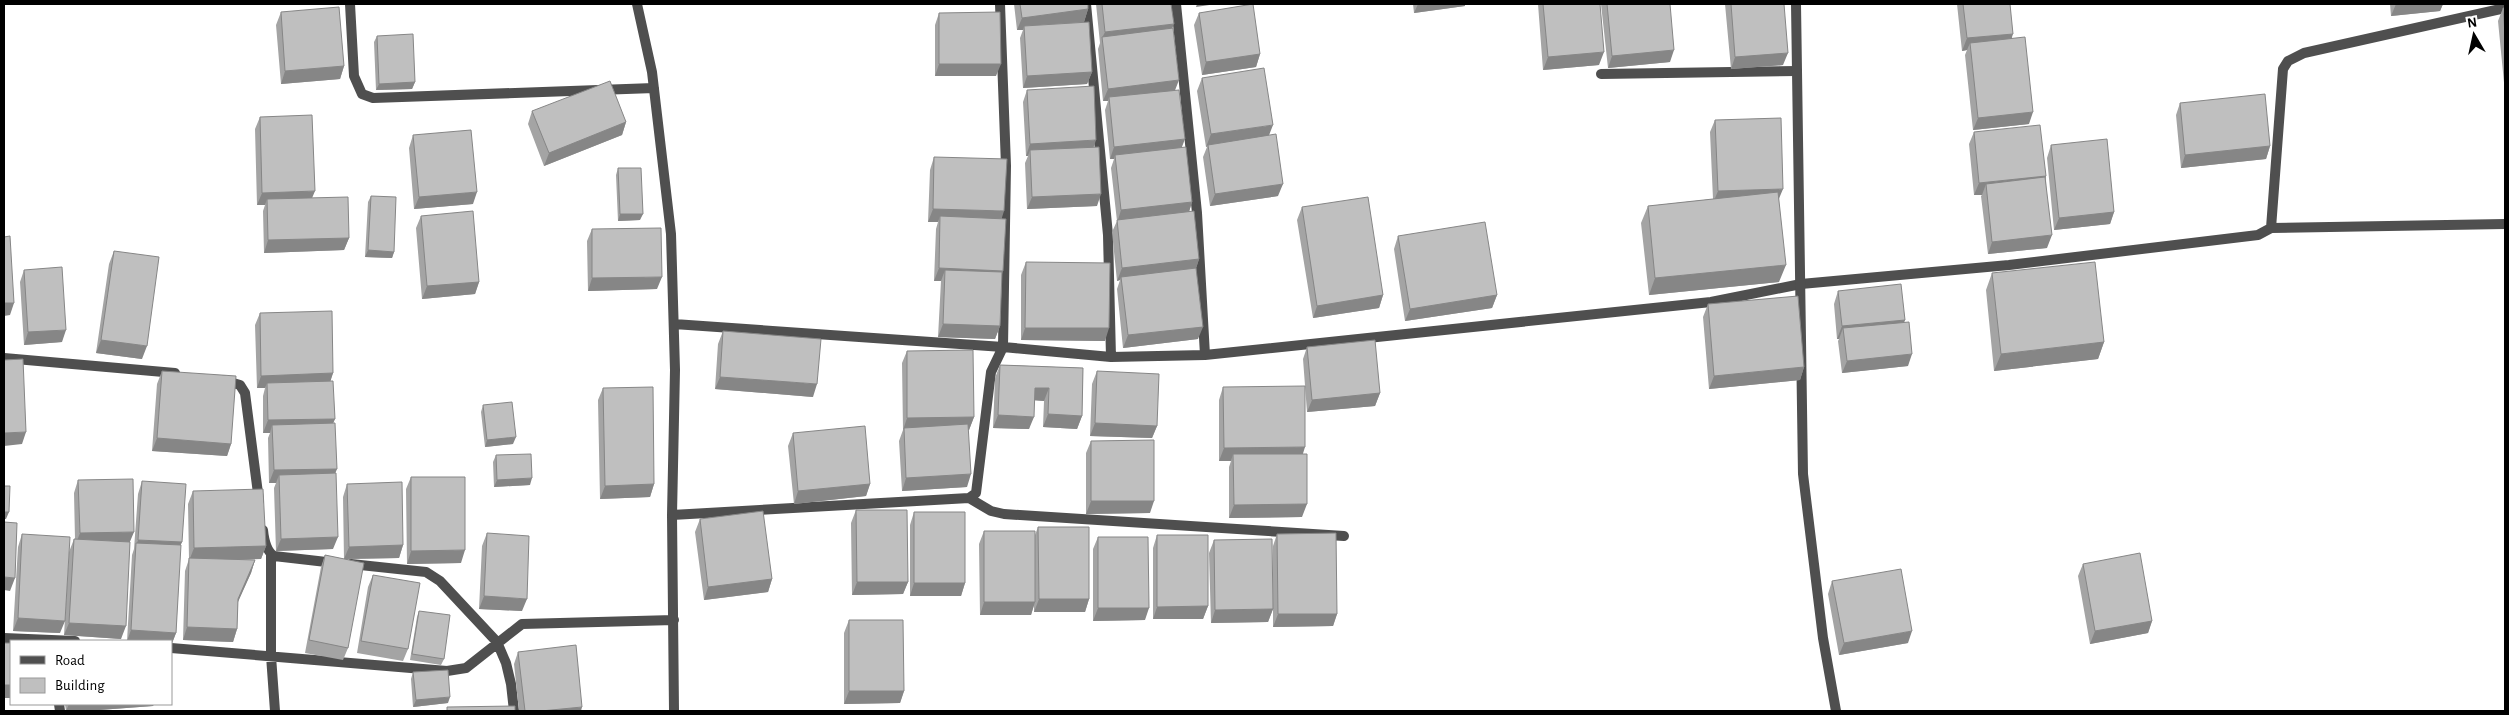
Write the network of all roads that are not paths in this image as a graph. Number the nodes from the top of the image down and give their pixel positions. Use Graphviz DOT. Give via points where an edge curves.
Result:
graph roads {
  1 [pos="350,4"];
  2 [pos="637,4"];
  3 [pos="1000,4"];
  4 [pos="1086,4"];
  5 [pos="1176,4"];
  6 [pos="1796,4"];
  7 [pos="2505,8"];
  8 [pos="1797,72"];
  9 [pos="1601,74"];
  10 [pos="654,88"];
  11 [pos="2505,224"];
  12 [pos="2271,228"];
  13 [pos="1801,284"];
  14 [pos="674,324"];
  15 [pos="1003,347"];
  16 [pos="1205,355"];
  17 [pos="1111,357"];
  18 [pos="4,358"];
  19 [pos="183,374"];
  20 [pos="210,378"];
  21 [pos="969,498"];
  22 [pos="672,515"];
  23 [pos="1344,536"];
  24 [pos="272,555"];
  25 [pos="674,620"];
  26 [pos="4,638"];
  27 [pos="35,640"];
  28 [pos="497,642"];
  29 [pos="172,648"];
  30 [pos="271,656"];
  31 [pos="276,711"];
  32 [pos="514,711"];
  33 [pos="674,711"];
  34 [pos="1836,711"];
  1 -- 10 [label="street" via="354,76 362,94 373,98"];
  2 -- 10 [label="street"];
  3 -- 15 [label="street" via="1006,166"];
  4 -- 17 [label="street" via="1108,234"];
  5 -- 16 [label="street" via="1197,213"];
  6 -- 8 [label="street"];
  7 -- 12 [label="street" via="2304,53 2285,64"];
  8 -- 9 [label="street"];
  8 -- 13 [label="street"];
  10 -- 14 [label="street" via="671,234"];
  11 -- 12 [label="street"];
  12 -- 13 [label="street" via="2258,235 2213,242"];
  13 -- 16 [label="street" via="1710,302"];
  13 -- 34 [label="street" via="1803,474"];
  14 -- 15 [label="street"];
  14 -- 22 [label="street"];
  15 -- 17 [label="street"];
  15 -- 21 [label="street" via="991,372 977,488"];
  16 -- 17 [label="street"];
  18 -- 19 [label="street"];
  20 -- 24 [label="street" via="237,383 244,393 264,536"];
  21 -- 22 [label="street"];
  21 -- 23 [label="street" via="991,511 1004,514"];
  22 -- 25 [label="street"];
  24 -- 28 [label="street" via="426,572 440,582"];
  24 -- 30 [label="street"];
  25 -- 28 [label="street" via="526,624 518,626"];
  25 -- 33 [label="street"];
  26 -- 27 [label="street"];
  28 -- 30 [label="street" via="466,668 447,671"];
  28 -- 32 [label="street" via="506,663"];
  29 -- 30 [label="street"];
  30 -- 31 [label="street"];
}
